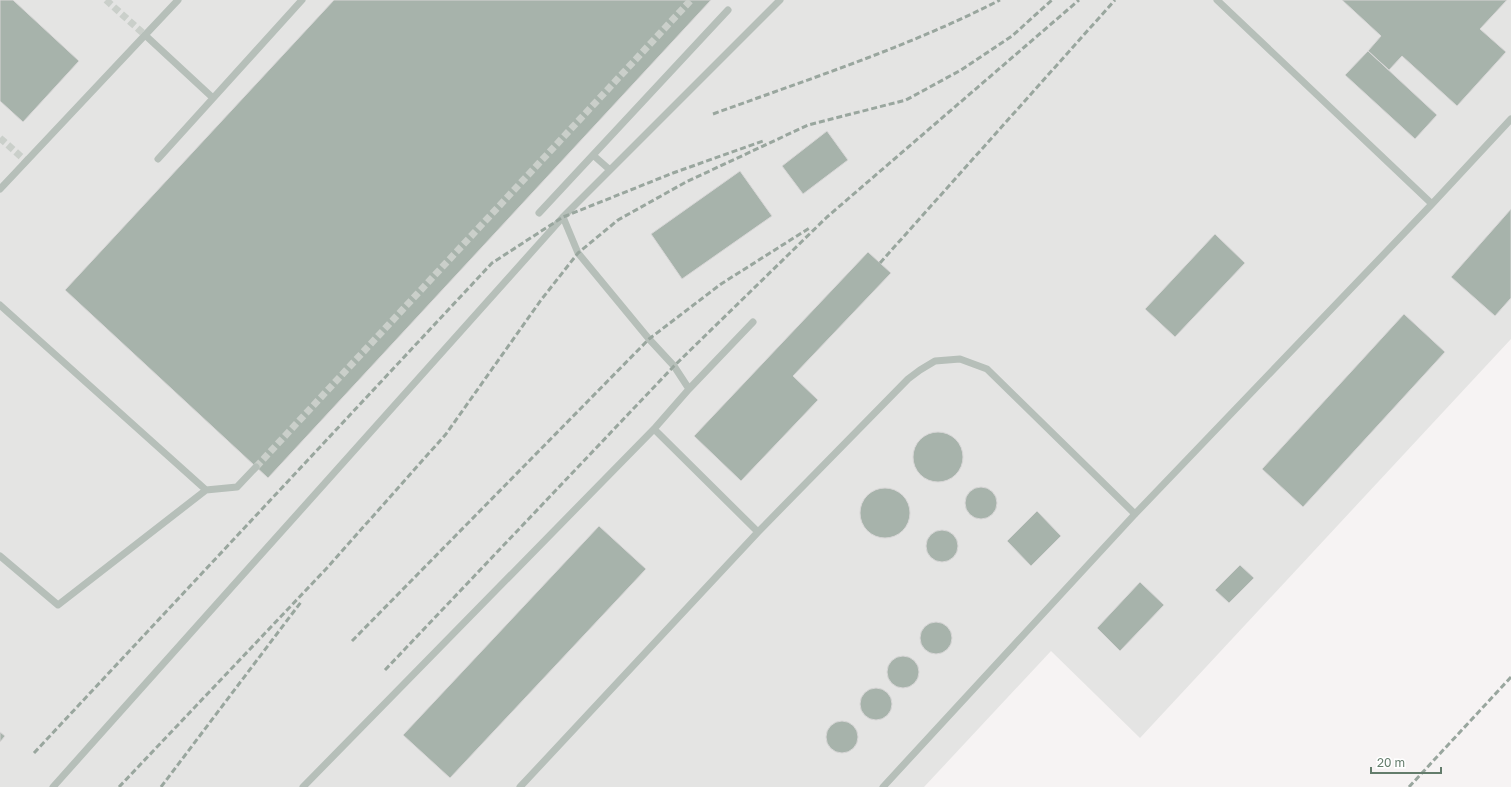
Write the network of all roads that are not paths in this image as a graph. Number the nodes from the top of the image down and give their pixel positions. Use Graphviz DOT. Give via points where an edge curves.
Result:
graph roads {
  1 [pos="178,0"];
  2 [pos="302,0"];
  3 [pos="780,0"];
  4 [pos="1217,0"];
  5 [pos="728,10"];
  6 [pos="145,36"];
  7 [pos="213,98"];
  8 [pos="1511,118"];
  9 [pos="593,155"];
  10 [pos="158,159"];
  11 [pos="610,170"];
  12 [pos="0,189"];
  13 [pos="1432,204"];
  14 [pos="539,213"];
  15 [pos="564,217"];
  16 [pos="0,305"];
  17 [pos="753,322"];
  18 [pos="689,390"];
  19 [pos="654,429"];
  20 [pos="256,466"];
  21 [pos="206,490"];
  22 [pos="1135,514"];
  23 [pos="758,532"];
  24 [pos="0,556"];
  25 [pos="53,787"];
  26 [pos="303,787"];
  27 [pos="520,787"];
  28 [pos="883,787"];
  1 -- 6 [label="lane"];
  2 -- 7 [label="lane"];
  3 -- 11 [label="lane"];
  4 -- 13 [label="lane"];
  5 -- 9 [label="lane"];
  6 -- 7 [label="lane"];
  6 -- 12 [label="lane"];
  7 -- 10 [label="lane"];
  8 -- 13 [label="lane"];
  9 -- 11 [label="lane"];
  9 -- 14 [label="lane"];
  11 -- 15 [label="lane"];
  13 -- 22 [label="lane"];
  15 -- 18 [label="lane" via="578,253 674,366"];
  15 -- 25 [label="lane"];
  16 -- 21 [label="lane"];
  17 -- 18 [label="lane"];
  18 -- 19 [label="lane"];
  19 -- 23 [label="lane"];
  19 -- 26 [label="lane"];
  20 -- 21 [label="lane" via="237,487"];
  21 -- 24 [label="lane" via="58,605"];
  22 -- 23 [label="lane" via="987,369 960,360 935,361 908,379"];
  22 -- 28 [label="lane"];
  23 -- 27 [label="lane"];
}
